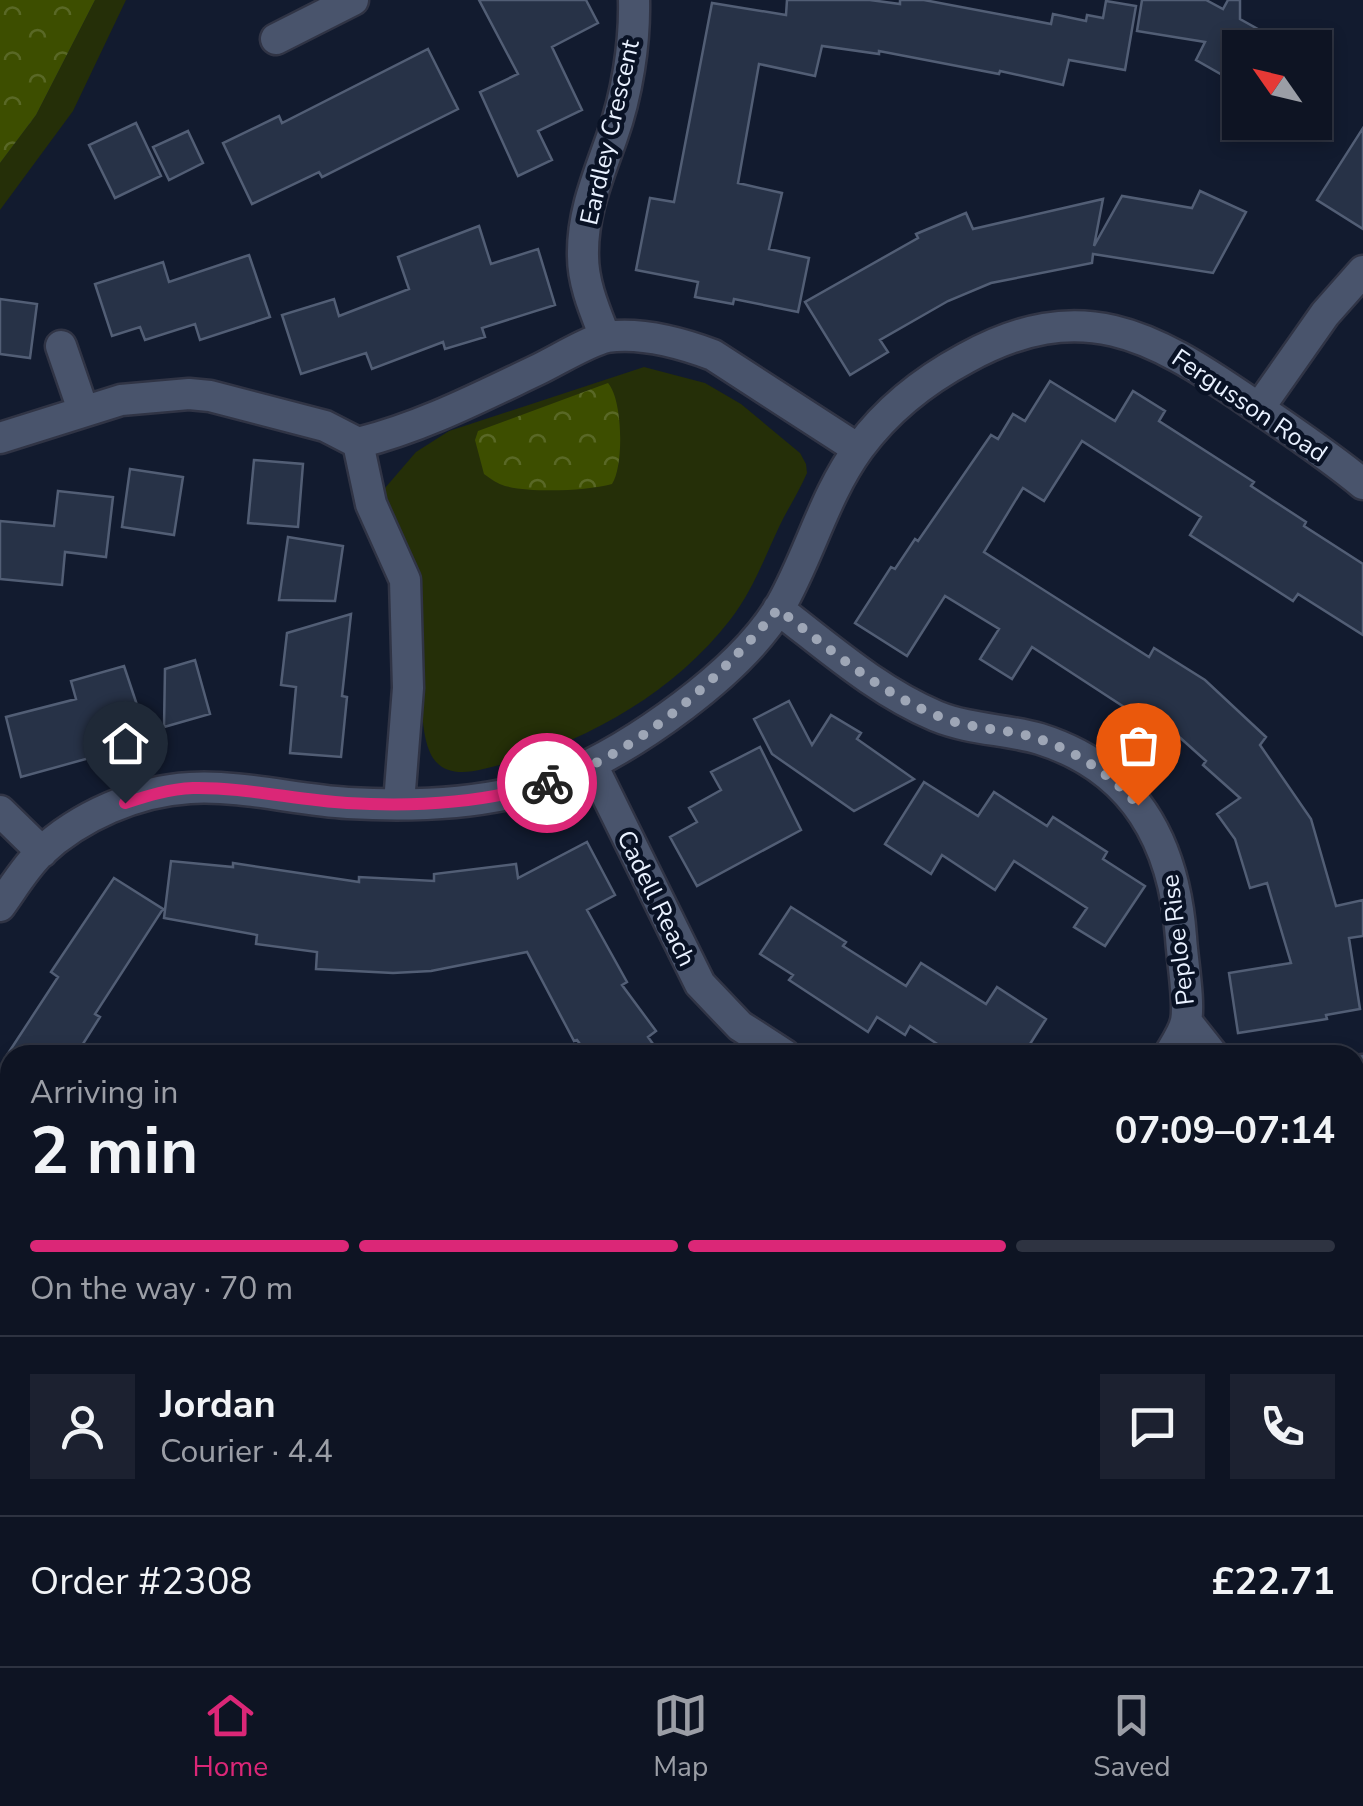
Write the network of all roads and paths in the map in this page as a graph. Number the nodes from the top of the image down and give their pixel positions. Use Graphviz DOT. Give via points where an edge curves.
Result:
graph roads {
  1 [pos="353,0"];
  2 [pos="634,0"];
  3 [pos="276,39"];
  4 [pos="1363,271"];
  5 [pos="605,337"];
  6 [pos="61,346"];
  7 [pos="1258,408"];
  8 [pos="83,410"];
  9 [pos="0,438"];
  10 [pos="358,443"];
  11 [pos="858,449"];
  12 [pos="1363,484"];
  13 [pos="778,609"];
  14 [pos="592,765"];
  15 [pos="398,803"];
  16 [pos="0,811"];
  17 [pos="42,852"];
  18 [pos="0,906"];
  19 [pos="1186,1020"];
  20 [pos="769,1045"];
  21 [pos="1175,1045"];
  22 [pos="1205,1045"];
  1 -- 3 [label="street"];
  2 -- 5 [label="street, Eardley Crescent" via="614,133 585,220 587,288"];
  4 -- 7 [label="street"];
  5 -- 10 [label="street" via="445,415"];
  5 -- 11 [label="street" via="664,341 713,356"];
  6 -- 8 [label="street"];
  7 -- 11 [label="street, Fergusson Road" via="1142,338 1101,328 1041,328 998,340 944,370 887,415"];
  7 -- 12 [label="street, Fergusson Road"];
  8 -- 9 [label="street"];
  8 -- 10 [label="street" via="154,394 210,396 338,430"];
  10 -- 15 [label="street" via="371,504 404,580 408,688"];
  11 -- 13 [label="street, Fergusson Road"];
  13 -- 14 [label="street, Fergusson Road" via="682,706"];
  13 -- 19 [label="street, Peploe Rise" via="894,695 953,722 1060,746 1124,790 1154,828 1176,888"];
  14 -- 15 [label="street, Fergusson Road" via="526,790"];
  14 -- 20 [label="street, Cadell Reach" via="700,984 740,1026"];
  15 -- 17 [label="street, Fergusson Road" via="191,788 161,792 98,814"];
  16 -- 17 [label="street"];
  17 -- 18 [label="street, Fergusson Road"];
  19 -- 21 [label="street"];
  19 -- 22 [label="street"];
}
